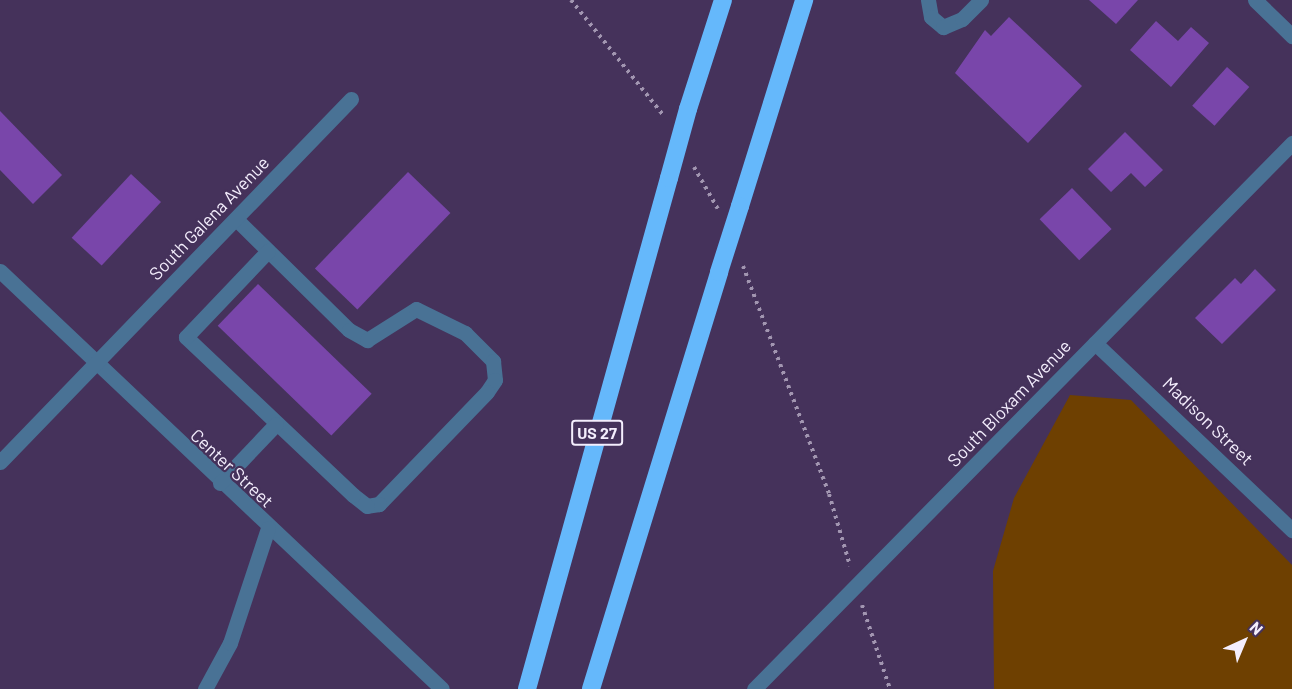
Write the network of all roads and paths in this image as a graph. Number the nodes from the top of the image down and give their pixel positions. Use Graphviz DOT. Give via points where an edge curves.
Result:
graph roads {
  1 [pos="571,0"];
  2 [pos="723,0"];
  3 [pos="804,0"];
  4 [pos="928,0"];
  5 [pos="981,0"];
  6 [pos="1255,0"];
  7 [pos="1292,36"];
  8 [pos="351,99"];
  9 [pos="667,121"];
  10 [pos="1292,143"];
  11 [pos="690,161"];
  12 [pos="236,219"];
  13 [pos="725,220"];
  14 [pos="268,251"];
  15 [pos="742,262"];
  16 [pos="0,271"];
  17 [pos="1095,343"];
  18 [pos="95,365"];
  19 [pos="276,424"];
  20 [pos="0,462"];
  21 [pos="220,483"];
  22 [pos="268,528"];
  23 [pos="1292,530"];
  24 [pos="856,586"];
  25 [pos="205,689"];
  26 [pos="442,689"];
  27 [pos="527,689"];
  28 [pos="591,689"];
  29 [pos="753,689"];
  30 [pos="890,689"];
  1 -- 9 [label="path"];
  2 -- 27 [label="highway, US 27, bridge" via="688,109"];
  3 -- 28 [label="highway, bridge"];
  4 -- 5 [label="street" via="931,17 943,27 962,19"];
  6 -- 7 [label="street"];
  8 -- 12 [label="street, South Galena Avenue"];
  10 -- 17 [label="street, South Bloxam Avenue"];
  11 -- 13 [label="path"];
  12 -- 14 [label="street"];
  12 -- 18 [label="street, South Galena Avenue"];
  14 -- 19 [label="street" via="186,337"];
  14 -- 19 [label="street" via="350,330 367,340 381,335 416,309 465,333 493,361 495,380 466,418 379,504 367,506"];
  15 -- 24 [label="path" via="829,494"];
  16 -- 18 [label="street, Center Street"];
  17 -- 23 [label="street, Madison Street"];
  17 -- 24 [label="street, South Bloxam Avenue"];
  18 -- 20 [label="street, South Galena Avenue"];
  18 -- 21 [label="street, Center Street"];
  19 -- 21 [label="street"];
  21 -- 22 [label="street, Center Street"];
  22 -- 25 [label="street" via="230,643"];
  22 -- 26 [label="street, Center Street"];
  24 -- 29 [label="street, South Bloxam Avenue"];
  24 -- 30 [label="path"];
}
